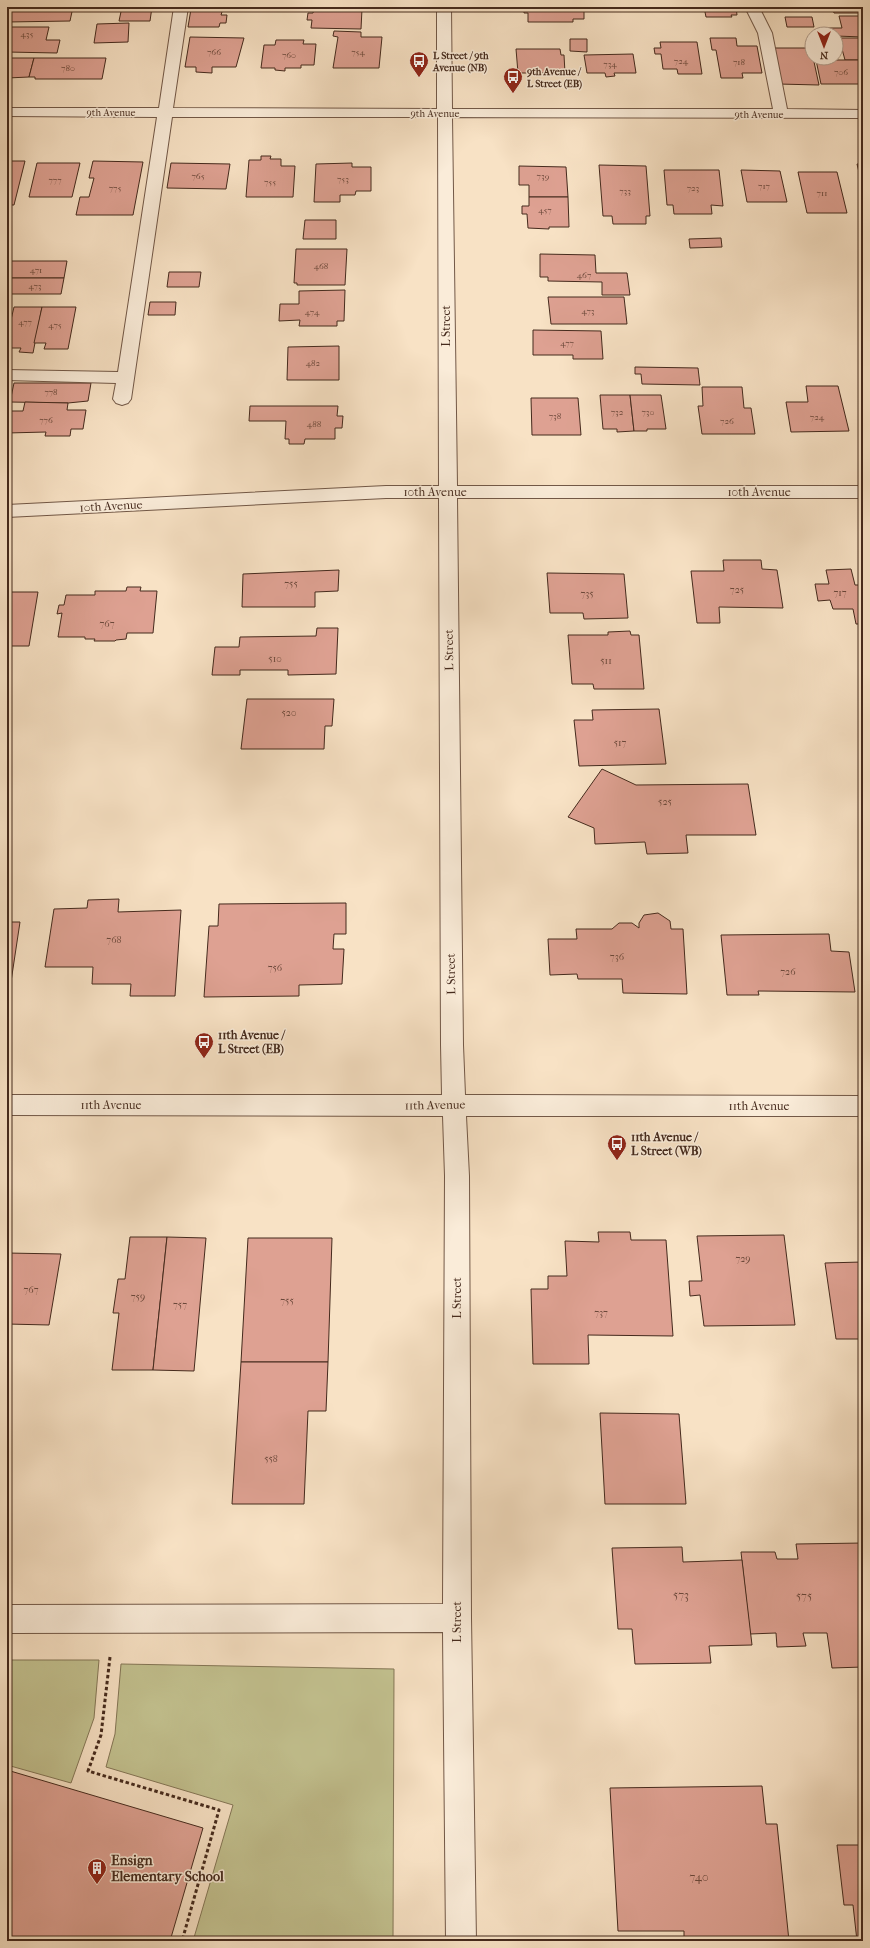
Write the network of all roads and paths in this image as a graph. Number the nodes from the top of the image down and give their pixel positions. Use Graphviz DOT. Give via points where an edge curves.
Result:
graph roads {
  1 [pos="181,7"];
  2 [pos="444,7"];
  3 [pos="752,7"];
  4 [pos="7,112"];
  5 [pos="164,112"];
  6 [pos="445,112"];
  7 [pos="781,114"];
  8 [pos="863,114"];
  9 [pos="7,375"];
  10 [pos="126,378"];
  11 [pos="122,399"];
  12 [pos="447,492"];
  13 [pos="863,492"];
  14 [pos="7,511"];
  15 [pos="7,1105"];
  16 [pos="454,1105"];
  17 [pos="863,1106"];
  18 [pos="457,1618"];
  19 [pos="7,1619"];
  20 [pos="111,1655"];
  21 [pos="182,1941"];
  22 [pos="461,1941"];
  1 -- 5 [label="street"];
  2 -- 6 [label="street, L Street"];
  3 -- 7 [label="street" via="765,33"];
  4 -- 5 [label="street, 9th Avenue"];
  5 -- 6 [label="street, 9th Avenue"];
  5 -- 10 [label="street"];
  6 -- 7 [label="street, 9th Avenue"];
  6 -- 12 [label="street, L Street"];
  7 -- 8 [label="street, 9th Avenue"];
  9 -- 10 [label="street"];
  10 -- 11 [label="street"];
  12 -- 13 [label="street, 10th Avenue"];
  12 -- 14 [label="street, 10th Avenue" via="386,492"];
  12 -- 16 [label="street, L Street"];
  15 -- 16 [label="street, 11th Avenue"];
  16 -- 17 [label="street, 11th Avenue"];
  16 -- 18 [label="street, L Street" via="457,1176"];
  18 -- 19 [label="street"];
  18 -- 22 [label="street, L Street"];
  20 -- 21 [label="path" via="101,1735 88,1771 220,1810"];
}
